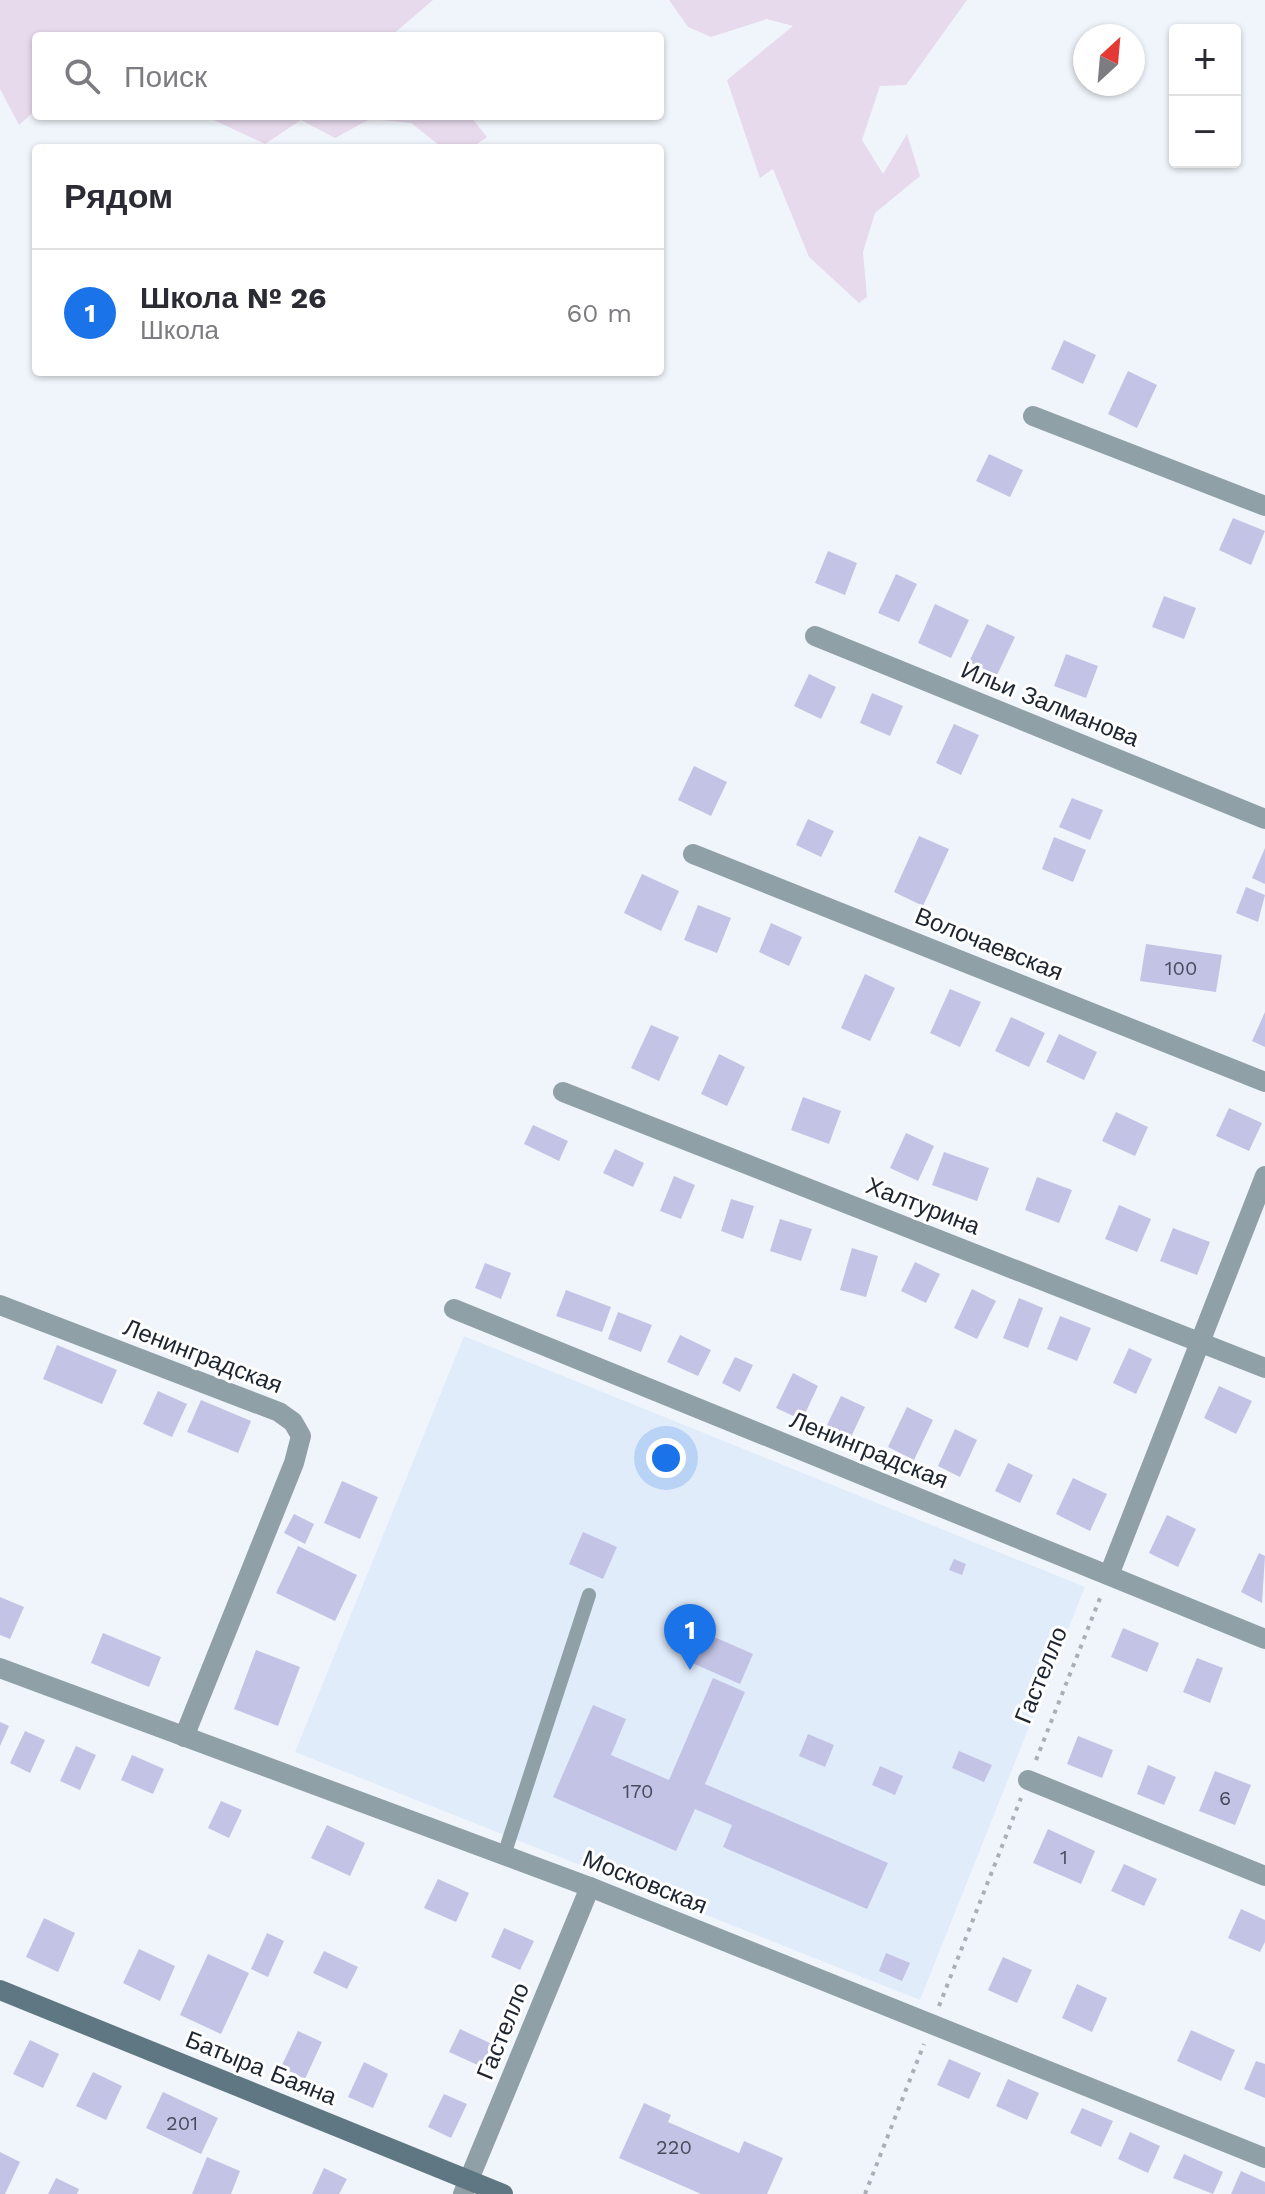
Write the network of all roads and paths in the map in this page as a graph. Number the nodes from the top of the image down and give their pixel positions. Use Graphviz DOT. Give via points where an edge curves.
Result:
graph roads {
  1 [pos="1033,416"];
  2 [pos="1265,506"];
  3 [pos="815,636"];
  4 [pos="1265,819"];
  5 [pos="693,854"];
  6 [pos="1265,1082"];
  7 [pos="563,1092"];
  8 [pos="1265,1176"];
  9 [pos="0,1305"];
  10 [pos="454,1309"];
  11 [pos="1200,1342"];
  12 [pos="1265,1368"];
  13 [pos="1109,1575"];
  14 [pos="589,1595"];
  15 [pos="1265,1639"];
  16 [pos="0,1668"];
  17 [pos="184,1737"];
  18 [pos="1028,1780"];
  19 [pos="504,1855"];
  20 [pos="1265,1876"];
  21 [pos="590,1887"];
  22 [pos="0,1990"];
  23 [pos="932,2024"];
  24 [pos="1265,2158"];
  25 [pos="466,2187"];
  26 [pos="503,2194"];
  27 [pos="865,2194"];
  1 -- 2 [label="street"];
  3 -- 4 [label="street, Ильи Залманова"];
  5 -- 6 [label="street, Волочаевская"];
  7 -- 11 [label="street, Халтурина"];
  8 -- 11 [label="street"];
  9 -- 17 [label="street, Ленинградская" via="279,1412 301,1436"];
  10 -- 13 [label="street, Ленинградская"];
  11 -- 12 [label="street, Халтурина"];
  11 -- 13 [label="street"];
  13 -- 15 [label="street, Ленинградская"];
  13 -- 18 [label="path, Гастелло"];
  14 -- 19 [label="lane"];
  16 -- 17 [label="street, Московская"];
  17 -- 19 [label="street, Московская"];
  18 -- 20 [label="street"];
  18 -- 23 [label="path, Гастелло"];
  19 -- 21 [label="street, Московская"];
  21 -- 23 [label="street, Московская"];
  21 -- 25 [label="street, Гастелло"];
  22 -- 25 [label="street, Батыра Баяна"];
  23 -- 24 [label="street, Московская"];
  23 -- 27 [label="path, Гастелло"];
  25 -- 26 [label="street, Батыра Баяна"];
}
